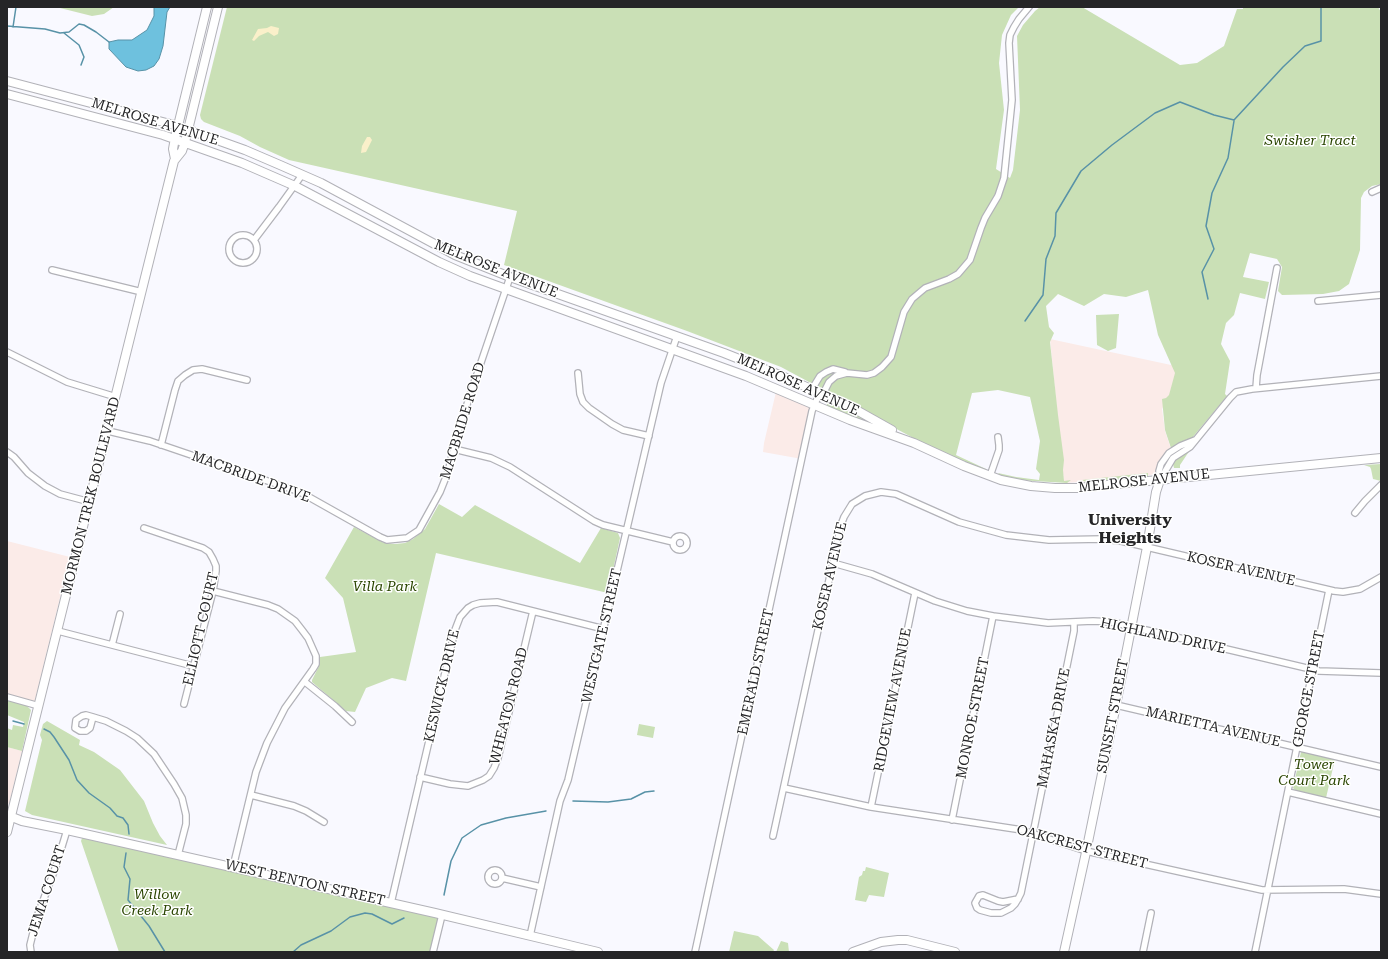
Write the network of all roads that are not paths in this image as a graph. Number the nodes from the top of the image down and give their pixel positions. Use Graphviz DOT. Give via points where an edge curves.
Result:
graph roads {
  1 [pos="207,7"];
  2 [pos="218,7"];
  3 [pos="1029,7"];
  4 [pos="7,81"];
  5 [pos="7,94"];
  6 [pos="178,126"];
  7 [pos="188,129"];
  8 [pos="175,138"];
  9 [pos="185,142"];
  10 [pos="175,159"];
  11 [pos="302,174"];
  12 [pos="295,186"];
  13 [pos="1381,188"];
  14 [pos="1372,192"];
  15 [pos="254,240"];
  16 [pos="1277,268"];
  17 [pos="52,270"];
  18 [pos="510,277"];
  19 [pos="505,289"];
  20 [pos="142,292"];
  21 [pos="1381,296"];
  22 [pos="1318,301"];
  23 [pos="677,336"];
  24 [pos="673,349"];
  25 [pos="7,352"];
  26 [pos="578,373"];
  27 [pos="847,373"];
  28 [pos="1381,376"];
  29 [pos="247,380"];
  30 [pos="1256,388"];
  31 [pos="819,392"];
  32 [pos="116,397"];
  33 [pos="815,405"];
  34 [pos="108,431"];
  35 [pos="649,436"];
  36 [pos="998,437"];
  37 [pos="914,443"];
  38 [pos="161,445"];
  39 [pos="454,449"];
  40 [pos="7,452"];
  41 [pos="1381,458"];
  42 [pos="990,476"];
  43 [pos="1160,480"];
  44 [pos="1381,485"];
  45 [pos="90,502"];
  46 [pos="1355,513"];
  47 [pos="144,528"];
  48 [pos="627,531"];
  49 [pos="387,540"];
  50 [pos="673,542"];
  51 [pos="1147,547"];
  52 [pos="833,563"];
  53 [pos="1381,577"];
  54 [pos="1329,590"];
  55 [pos="212,591"];
  56 [pos="915,593"];
  57 [pos="533,611"];
  58 [pos="120,614"];
  59 [pos="994,616"];
  60 [pos="1074,623"];
  61 [pos="1131,627"];
  62 [pos="604,629"];
  63 [pos="58,630"];
  64 [pos="112,645"];
  65 [pos="193,666"];
  66 [pos="1313,669"];
  67 [pos="1381,673"];
  68 [pos="305,682"];
  69 [pos="7,697"];
  70 [pos="184,704"];
  71 [pos="1116,704"];
  72 [pos="39,706"];
  73 [pos="93,717"];
  74 [pos="352,722"];
  75 [pos="1297,747"];
  76 [pos="1381,767"];
  77 [pos="420,777"];
  78 [pos="784,788"];
  79 [pos="1288,792"];
  80 [pos="251,795"];
  81 [pos="871,807"];
  82 [pos="1381,814"];
  83 [pos="12,817"];
  84 [pos="952,820"];
  85 [pos="324,822"];
  86 [pos="66,830"];
  87 [pos="7,832"];
  88 [pos="1033,833"];
  89 [pos="773,836"];
  90 [pos="1086,851"];
  91 [pos="178,855"];
  92 [pos="233,867"];
  93 [pos="502,878"];
  94 [pos="541,887"];
  95 [pos="1268,891"];
  96 [pos="1381,894"];
  97 [pos="1018,899"];
  98 [pos="391,903"];
  99 [pos="1151,913"];
  100 [pos="442,915"];
  101 [pos="530,936"];
  102 [pos="31,952"];
  103 [pos="433,952"];
  104 [pos="598,952"];
  105 [pos="695,952"];
  106 [pos="853,952"];
  107 [pos="955,952"];
  108 [pos="1064,952"];
  109 [pos="1143,952"];
  110 [pos="1256,952"];
  1 -- 6 [label="main road, MORMON TREK BOULEVARD"];
  2 -- 7 [label="main road, MORMON TREK BOULEVARD"];
  3 -- 27 [label="street" via="1010,35 1012,100 1004,178 998,196 985,218 970,260 958,274 925,288 912,299 904,312 891,357 882,367 867,375"];
  4 -- 6 [label="main road, MELROSE AVENUE"];
  5 -- 8 [label="main road, MELROSE AVENUE"];
  6 -- 7 [label="main road, MELROSE AVENUE"];
  6 -- 8 [label="main road, MORMON TREK BOULEVARD"];
  7 -- 9 [label="main road, MORMON TREK BOULEVARD"];
  7 -- 11 [label="main road, MELROSE AVENUE"];
  8 -- 9 [label="main road, MELROSE AVENUE"];
  8 -- 10 [label="main road, MORMON TREK BOULEVARD"];
  9 -- 10 [label="main road, MORMON TREK BOULEVARD"];
  9 -- 12 [label="main road, MELROSE AVENUE"];
  10 -- 20 [label="main road, MORMON TREK BOULEVARD"];
  11 -- 12 [label="street"];
  11 -- 18 [label="main road, MELROSE AVENUE" via="455,255"];
  12 -- 15 [label="street"];
  12 -- 19 [label="main road, MELROSE AVENUE" via="439,262"];
  13 -- 14 [label="street"];
  15 -- 15 [label="street" via="245,236 235,238 230,249 234,259 243,263 251,261 257,251"];
  16 -- 30 [label="street" via="1256,375"];
  17 -- 20 [label="street"];
  18 -- 19 [label="street, MACBRIDE ROAD"];
  18 -- 23 [label="main road, MELROSE AVENUE"];
  19 -- 24 [label="main road, MELROSE AVENUE"];
  19 -- 39 [label="street, MACBRIDE ROAD"];
  20 -- 32 [label="main road, MORMON TREK BOULEVARD"];
  21 -- 22 [label="street"];
  23 -- 24 [label="street, WESTGATE STREET"];
  23 -- 31 [label="main road, MELROSE AVENUE"];
  24 -- 33 [label="main road, MELROSE AVENUE"];
  24 -- 35 [label="street, WESTGATE STREET" via="661,383"];
  25 -- 32 [label="street" via="67,382"];
  26 -- 35 [label="street" via="580,394 588,408 623,430"];
  27 -- 31 [label="street" via="832,378"];
  27 -- 31 [label="street" via="833,369 820,376"];
  28 -- 30 [label="street, SUNSET STREET"];
  29 -- 38 [label="street" via="202,369 193,370 185,375 178,381 174,390"];
  30 -- 43 [label="street, SUNSET STREET" via="1233,395 1187,450 1170,461"];
  31 -- 33 [label="street, EMERALD STREET"];
  31 -- 37 [label="main road, MELROSE AVENUE"];
  32 -- 34 [label="main road, MORMON TREK BOULEVARD"];
  33 -- 37 [label="main road, MELROSE AVENUE"];
  33 -- 105 [label="street, EMERALD STREET"];
  34 -- 38 [label="street, MACBRIDE DRIVE"];
  34 -- 45 [label="main road, MORMON TREK BOULEVARD"];
  35 -- 48 [label="street, WESTGATE STREET"];
  36 -- 42 [label="street" via="998,450"];
  37 -- 42 [label="main road, MELROSE AVENUE"];
  38 -- 49 [label="street, MACBRIDE DRIVE" via="300,492"];
  39 -- 48 [label="street" via="491,458 510,467 590,519"];
  39 -- 49 [label="street, MACBRIDE ROAD" via="440,492 419,530 407,538"];
  40 -- 45 [label="street" via="45,486 60,494"];
  41 -- 43 [label="main road, MELROSE AVENUE"];
  42 -- 43 [label="main road, MELROSE AVENUE" via="1056,488 1096,487"];
  43 -- 51 [label="main road, SUNSET STREET"];
  44 -- 46 [label="street"];
  45 -- 63 [label="main road, MORMON TREK BOULEVARD"];
  47 -- 55 [label="street, ELLIOTT COURT" via="209,552 216,571"];
  48 -- 50 [label="street"];
  48 -- 62 [label="street, WESTGATE STREET"];
  51 -- 52 [label="street, KOSER AVENUE" via="1111,540 1049,540 1006,535 971,526 896,494 881,492 864,496 847,511 841,524"];
  51 -- 54 [label="street, KOSER AVENUE"];
  51 -- 61 [label="main road, SUNSET STREET"];
  52 -- 56 [label="street, HIGHLAND DRIVE" via="872,574"];
  52 -- 78 [label="street, KOSER AVENUE"];
  53 -- 54 [label="street, KOSER AVENUE" via="1352,591"];
  54 -- 66 [label="street, GEORGE STREET"];
  55 -- 65 [label="street, ELLIOTT COURT"];
  55 -- 68 [label="street" via="268,605 295,621 308,638 316,656 316,664"];
  56 -- 59 [label="street, HIGHLAND DRIVE" via="945,604"];
  56 -- 81 [label="street, RIDGEVIEW AVENUE"];
  57 -- 62 [label="street, KESWICK DRIVE"];
  57 -- 77 [label="street, WHEATON ROAD" via="498,758 489,776 468,786"];
  57 -- 77 [label="street, KESWICK DRIVE" via="488,602 473,605 460,617 454,630"];
  58 -- 64 [label="street"];
  59 -- 60 [label="street, HIGHLAND DRIVE" via="1036,622"];
  59 -- 84 [label="street, MONROE STREET"];
  60 -- 61 [label="street, HIGHLAND DRIVE" via="1103,622"];
  60 -- 88 [label="street, MAHASKA DRIVE"];
  61 -- 66 [label="street, HIGHLAND DRIVE"];
  61 -- 71 [label="main road, SUNSET STREET"];
  62 -- 94 [label="street, WESTGATE STREET"];
  63 -- 64 [label="street"];
  63 -- 72 [label="main road, MORMON TREK BOULEVARD"];
  64 -- 65 [label="street"];
  65 -- 70 [label="street, ELLIOTT COURT"];
  66 -- 67 [label="street, HIGHLAND DRIVE"];
  66 -- 75 [label="street, GEORGE STREET"];
  68 -- 74 [label="street"];
  68 -- 80 [label="street" via="285,708 272,732 260,760"];
  69 -- 72 [label="street"];
  71 -- 75 [label="street, MARIETTA AVENUE"];
  71 -- 90 [label="main road, SUNSET STREET"];
  72 -- 83 [label="main road, MORMON TREK BOULEVARD"];
  73 -- 91 [label="street" via="126,731 141,741 154,754 174,784 182,798 186,816"];
  75 -- 76 [label="street, MARIETTA AVENUE"];
  75 -- 79 [label="street, GEORGE STREET"];
  77 -- 98 [label="street, KESWICK DRIVE"];
  78 -- 81 [label="street, OAKCREST STREET"];
  78 -- 89 [label="street, KOSER AVENUE"];
  79 -- 82 [label="street"];
  79 -- 95 [label="street, GEORGE STREET"];
  80 -- 85 [label="street" via="294,806"];
  80 -- 92 [label="street"];
  81 -- 84 [label="street, OAKCREST STREET"];
  83 -- 86 [label="main road, WEST BENTON STREET"];
  83 -- 87 [label="main road, MORMON TREK BOULEVARD"];
  84 -- 88 [label="street, OAKCREST STREET"];
  86 -- 91 [label="main road, WEST BENTON STREET"];
  86 -- 102 [label="street, JEMA COURT" via="37,917 30,944"];
  88 -- 90 [label="street, OAKCREST STREET"];
  88 -- 97 [label="street, MAHASKA DRIVE"];
  90 -- 95 [label="street, OAKCREST STREET"];
  90 -- 108 [label="main road, SUNSET STREET"];
  91 -- 92 [label="main road, WEST BENTON STREET"];
  92 -- 98 [label="main road, WEST BENTON STREET"];
  93 -- 94 [label="street"];
  94 -- 101 [label="street, WESTGATE STREET"];
  95 -- 96 [label="street, OAKCREST STREET" via="1344,889"];
  95 -- 110 [label="street, GEORGE STREET"];
  97 -- 97 [label="street" via="998,902 983,895 979,896 975,903 978,908 996,914 1006,912"];
  98 -- 100 [label="main road, WEST BENTON STREET"];
  99 -- 109 [label="street"];
  100 -- 101 [label="main road, WEST BENTON STREET"];
  100 -- 103 [label="street"];
  101 -- 104 [label="main road, WEST BENTON STREET"];
  106 -- 107 [label="main road" via="881,942 907,940"];
}
